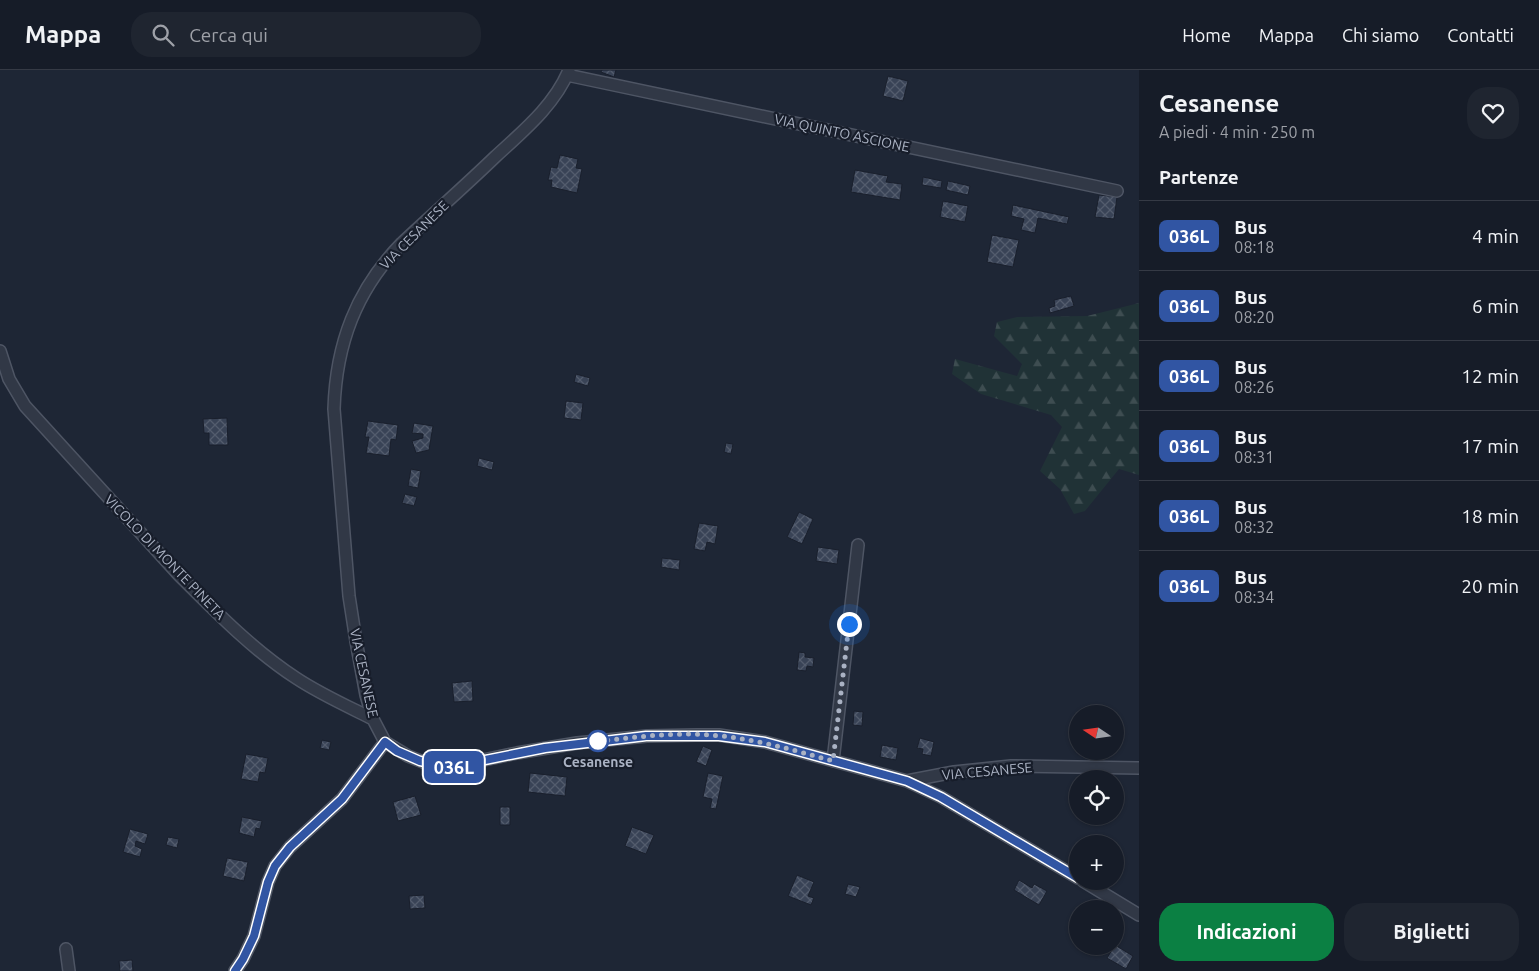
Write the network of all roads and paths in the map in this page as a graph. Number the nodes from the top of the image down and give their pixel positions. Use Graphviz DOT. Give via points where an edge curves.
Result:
graph roads {
  1 [pos="568,72"];
  2 [pos="1117,191"];
  3 [pos="0,351"];
  4 [pos="858,545"];
  5 [pos="373,719"];
  6 [pos="385,742"];
  7 [pos="833,761"];
  8 [pos="1139,768"];
  9 [pos="907,781"];
  10 [pos="1069,873"];
  11 [pos="1098,890"];
  12 [pos="1139,915"];
  13 [pos="66,949"];
  14 [pos="69,971"];
  15 [pos="235,971"];
  1 -- 2 [label="street, VIA QUINTO ASCIONE"];
  1 -- 5 [label="street, VIA CESANESE" via="523,131 386,261 359,301 346,332 334,391 336,448 349,596"];
  3 -- 5 [label="street, VICOLO DI MONTE PINETA" via="9,379 25,406 204,600 295,678"];
  4 -- 7 [label="street"];
  5 -- 6 [label="street, VIA CESANESE"];
  6 -- 7 [label="street, VIA CESANESE" via="420,761 450,767 577,743 696,735 765,742"];
  6 -- 15 [label="street" via="342,799 290,847 275,866 254,936"];
  7 -- 9 [label="street, VIA CESANESE"];
  8 -- 9 [label="street, VIA CESANESE" via="1011,766 943,773"];
  9 -- 10 [label="street" via="941,797"];
  11 -- 12 [label="street"];
  13 -- 14 [label="street"];
}
